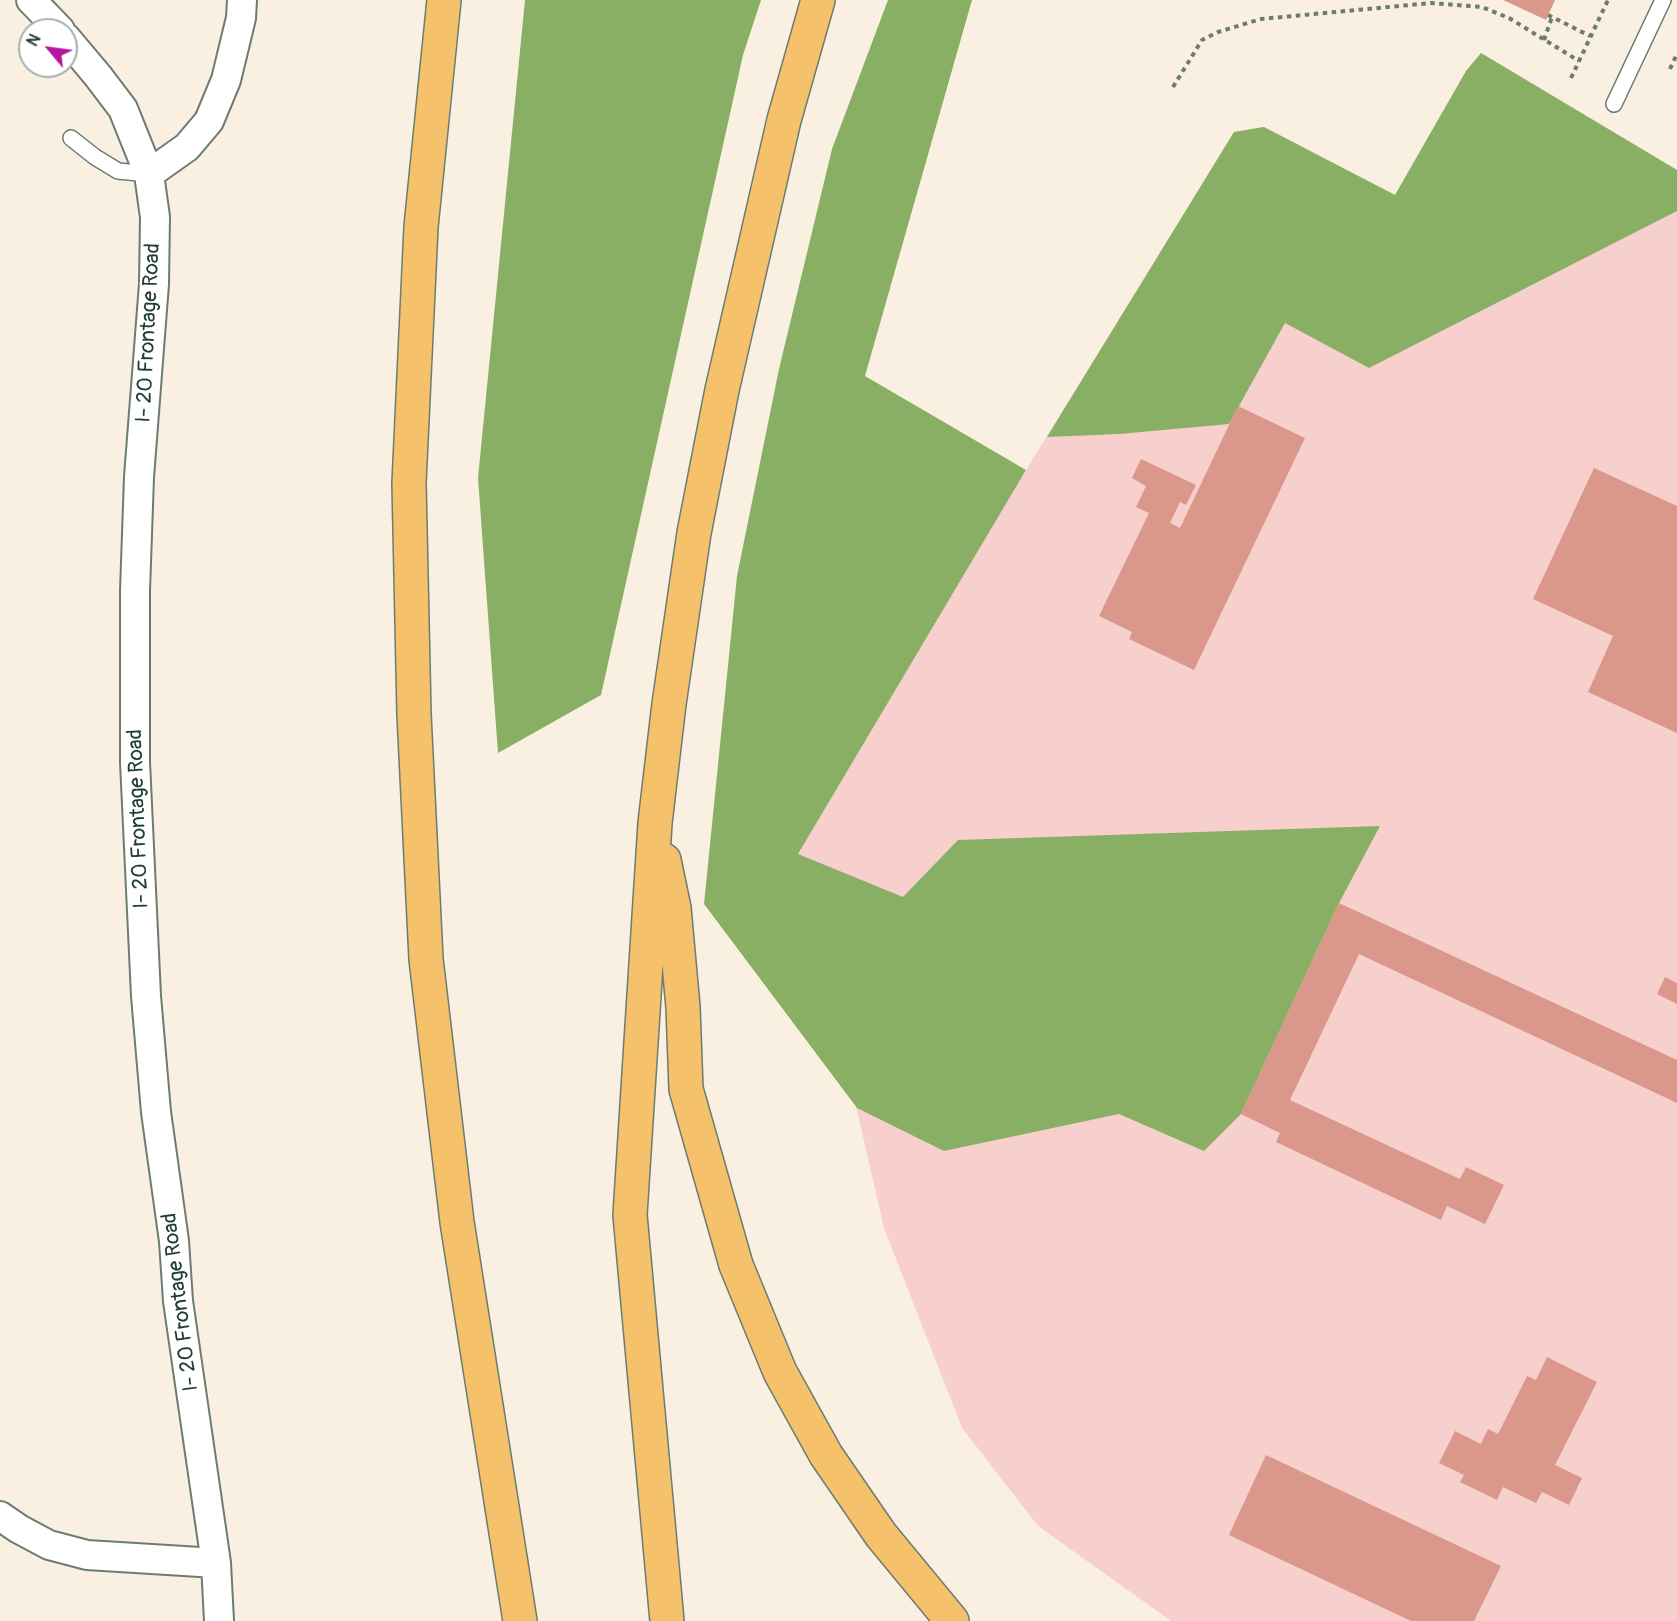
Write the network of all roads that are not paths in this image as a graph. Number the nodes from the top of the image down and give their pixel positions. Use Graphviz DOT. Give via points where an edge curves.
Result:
graph roads {
  1 [pos="31,0"];
  2 [pos="242,0"];
  3 [pos="444,0"];
  4 [pos="818,0"];
  5 [pos="1663,0"];
  6 [pos="48,18"];
  7 [pos="78,52"];
  8 [pos="1614,104"];
  9 [pos="71,138"];
  10 [pos="149,174"];
  11 [pos="655,823"];
  12 [pos="0,1516"];
  13 [pos="216,1563"];
  14 [pos="219,1621"];
  15 [pos="520,1621"];
  16 [pos="667,1621"];
  17 [pos="952,1621"];
  1 -- 6 [label="street"];
  2 -- 10 [label="street" via="226,80 209,121 187,147"];
  3 -- 15 [label="highway" via="421,227 410,471 414,714 426,959 457,1222"];
  4 -- 11 [label="highway" via="784,120 722,390 694,533"];
  5 -- 8 [label="lane"];
  7 -- 10 [label="street, I- 20 Frontage Road" via="123,109"];
  9 -- 10 [label="lane" via="118,171"];
  10 -- 13 [label="street, I- 20 Frontage Road" via="155,217 154,284 139,477 135,591 135,762 146,996 178,1301"];
  11 -- 16 [label="highway" via="630,1215"];
  11 -- 17 [label="highway" via="674,908 686,1089 736,1265 780,1371 826,1455 881,1535"];
  12 -- 13 [label="street" via="49,1545 87,1555"];
  13 -- 14 [label="street, I- 20 Frontage Road"];
}
